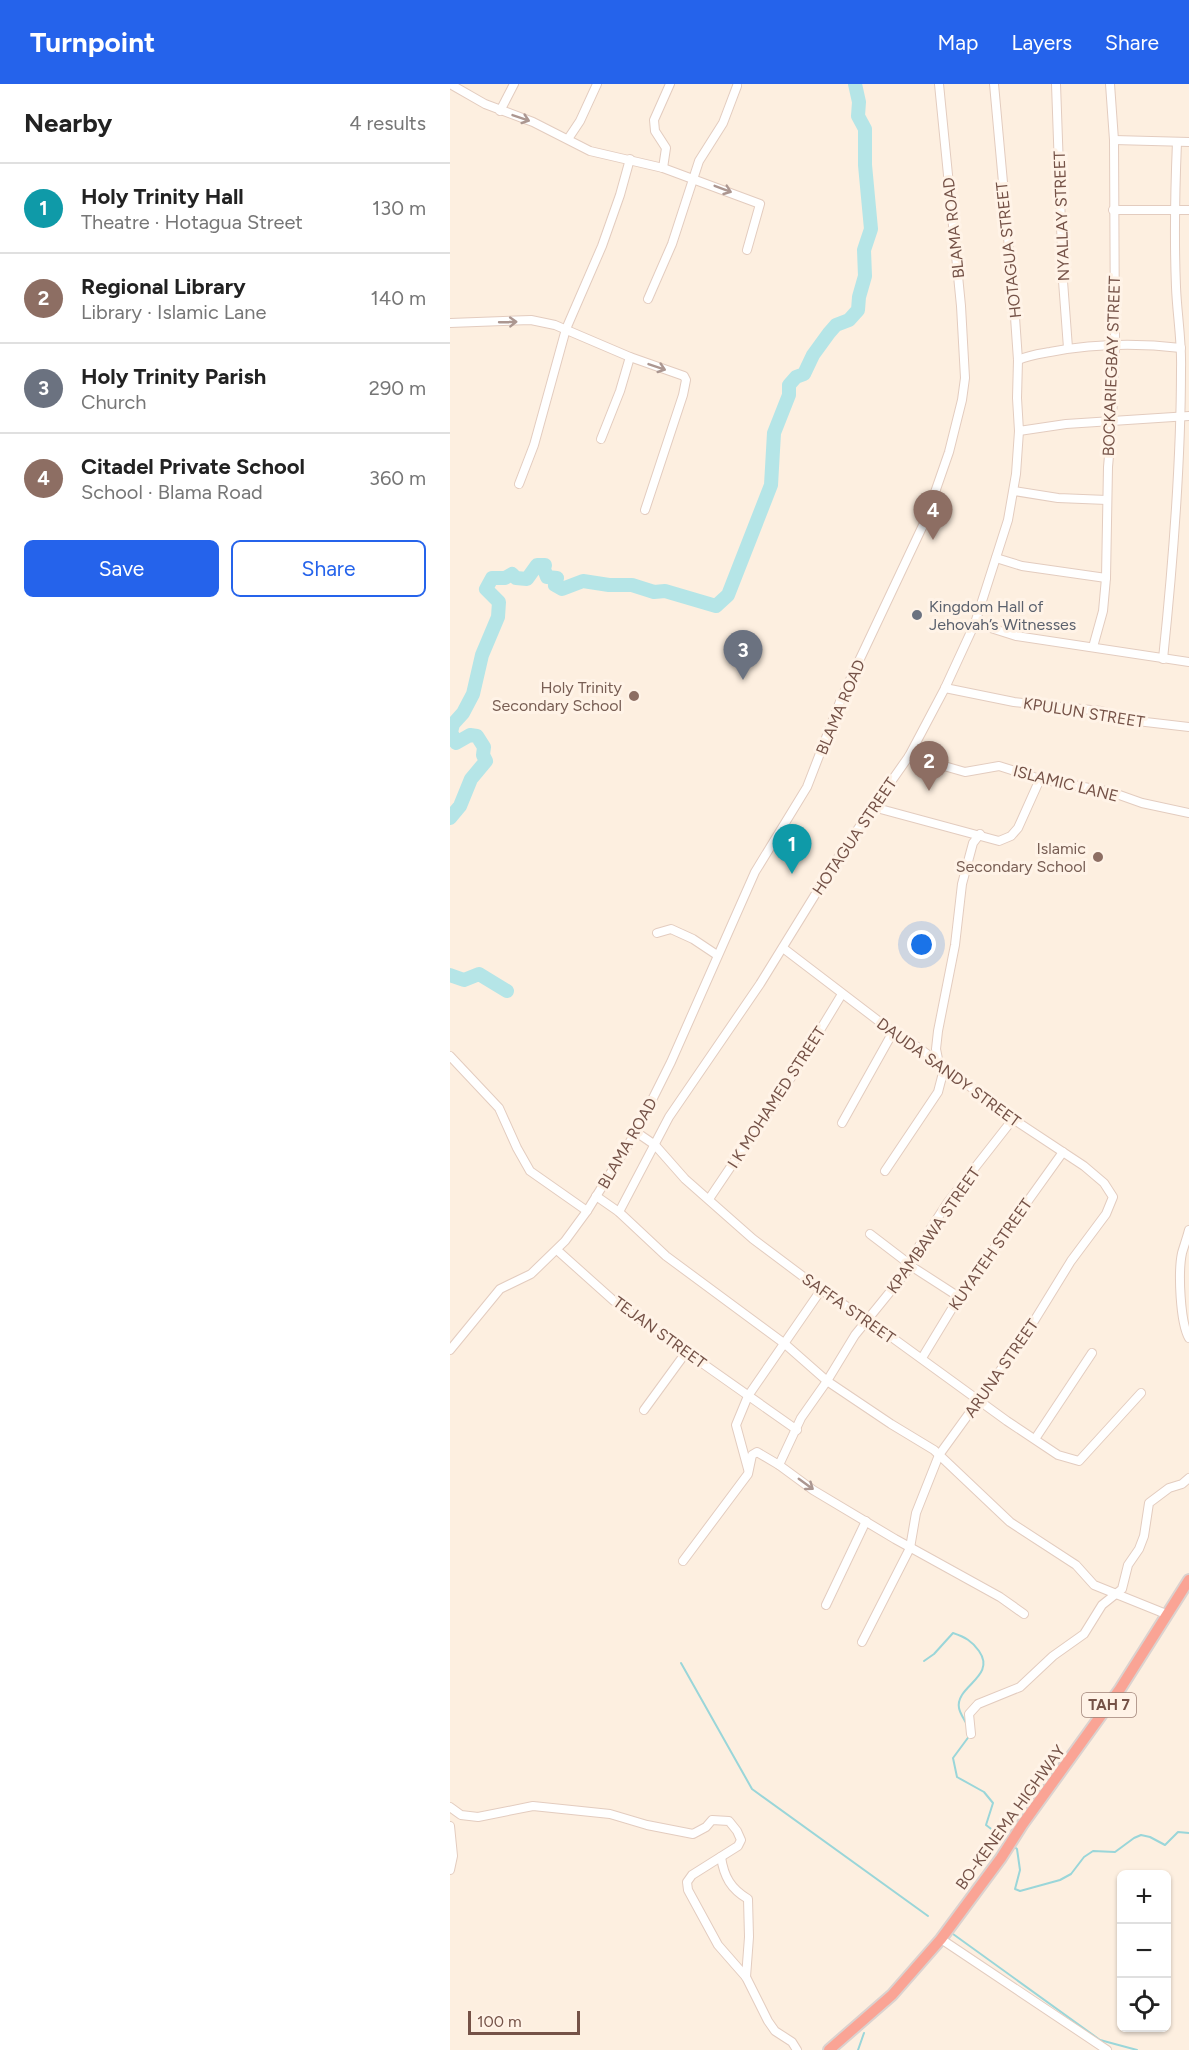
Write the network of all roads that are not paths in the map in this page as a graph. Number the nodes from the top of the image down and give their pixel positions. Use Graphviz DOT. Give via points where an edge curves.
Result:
graph roads {
  1 [pos="450,84"];
  2 [pos="514,84"];
  3 [pos="597,84"];
  4 [pos="670,84"];
  5 [pos="939,84"];
  6 [pos="994,84"];
  7 [pos="1056,84"];
  8 [pos="1110,84"];
  9 [pos="737,86"];
  10 [pos="500,111"];
  11 [pos="568,139"];
  12 [pos="1114,140"];
  13 [pos="1178,142"];
  14 [pos="1189,142"];
  15 [pos="630,159"];
  16 [pos="663,168"];
  17 [pos="693,180"];
  18 [pos="1113,210"];
  19 [pos="1174,210"];
  20 [pos="1189,210"];
  21 [pos="747,250"];
  22 [pos="648,299"];
  23 [pos="450,323"];
  24 [pos="566,329"];
  25 [pos="1115,346"];
  26 [pos="1068,348"];
  27 [pos="1181,348"];
  28 [pos="630,357"];
  29 [pos="1018,360"];
  30 [pos="1185,416"];
  31 [pos="1112,422"];
  32 [pos="1019,431"];
  33 [pos="601,439"];
  34 [pos="519,484"];
  35 [pos="1014,491"];
  36 [pos="1107,500"];
  37 [pos="645,510"];
  38 [pos="996,558"];
  39 [pos="1106,578"];
  40 [pos="975,623"];
  41 [pos="1093,647"];
  42 [pos="1163,659"];
  43 [pos="1189,662"];
  44 [pos="945,688"];
  45 [pos="1189,727"];
  46 [pos="909,756"];
  47 [pos="1040,778"];
  48 [pos="873,807"];
  49 [pos="1189,813"];
  50 [pos="980,834"];
  51 [pos="657,933"];
  52 [pos="783,948"];
  53 [pos="717,956"];
  54 [pos="842,994"];
  55 [pos="893,1032"];
  56 [pos="450,1056"];
  57 [pos="941,1066"];
  58 [pos="1013,1119"];
  59 [pos="842,1123"];
  60 [pos="636,1132"];
  61 [pos="655,1144"];
  62 [pos="1063,1152"];
  63 [pos="885,1171"];
  64 [pos="596,1196"];
  65 [pos="1113,1197"];
  66 [pos="709,1199"];
  67 [pos="587,1211"];
  68 [pos="619,1212"];
  69 [pos="1189,1230"];
  70 [pos="870,1234"];
  71 [pos="556,1250"];
  72 [pos="910,1264"];
  73 [pos="821,1290"];
  74 [pos="959,1297"];
  75 [pos="868,1320"];
  76 [pos="1189,1338"];
  77 [pos="785,1344"];
  78 [pos="450,1350"];
  79 [pos="687,1351"];
  80 [pos="1092,1353"];
  81 [pos="922,1358"];
  82 [pos="827,1381"];
  83 [pos="1142,1393"];
  84 [pos="748,1396"];
  85 [pos="979,1400"];
  86 [pos="644,1410"];
  87 [pos="796,1430"];
  88 [pos="1035,1439"];
  89 [pos="939,1455"];
  90 [pos="779,1465"];
  91 [pos="748,1474"];
  92 [pos="1189,1478"];
  93 [pos="866,1521"];
  94 [pos="910,1548"];
  95 [pos="683,1561"];
  96 [pos="1189,1580"];
  97 [pos="1118,1594"];
  98 [pos="826,1605"];
  99 [pos="1024,1614"];
  100 [pos="1166,1614"];
  101 [pos="862,1642"];
  102 [pos="971,1734"];
  103 [pos="450,1807"];
  104 [pos="450,1826"];
  105 [pos="721,1857"];
  106 [pos="450,1870"];
  107 [pos="941,1939"];
  108 [pos="746,1977"];
  109 [pos="797,2050"];
  110 [pos="829,2050"];
  111 [pos="1104,2050"];
  1 -- 10 [label="street"];
  2 -- 10 [label="street"];
  3 -- 11 [label="street"];
  4 -- 16 [label="street" via="654,120 666,148"];
  5 -- 53 [label="street, BLAMA ROAD" via="965,355 962,400 955,429 925,521 841,699 807,787 755,872"];
  6 -- 29 [label="street, HOTAGUA STREET"];
  7 -- 26 [label="street, NYALLAY STREET"];
  8 -- 12 [label="street, BOCKARIEGBAY STREET"];
  9 -- 17 [label="street" via="723,123 699,161"];
  10 -- 11 [label="street, one-way"];
  11 -- 15 [label="street" via="591,151"];
  12 -- 13 [label="street"];
  12 -- 18 [label="street, BOCKARIEGBAY STREET"];
  13 -- 14 [label="street"];
  13 -- 19 [label="street"];
  15 -- 16 [label="street"];
  15 -- 24 [label="street" via="602,246"];
  16 -- 17 [label="street"];
  17 -- 21 [label="street, one-way" via="760,204"];
  17 -- 22 [label="street"];
  18 -- 19 [label="street"];
  18 -- 25 [label="street, BOCKARIEGBAY STREET"];
  19 -- 20 [label="street"];
  19 -- 27 [label="street"];
  23 -- 24 [label="street, one-way" via="531,321"];
  24 -- 28 [label="street"];
  24 -- 34 [label="street"];
  25 -- 26 [label="street"];
  25 -- 27 [label="street"];
  25 -- 31 [label="street, BOCKARIEGBAY STREET"];
  26 -- 29 [label="street" via="1030,354"];
  27 -- 30 [label="street"];
  28 -- 33 [label="street"];
  28 -- 37 [label="street, one-way" via="686,380"];
  29 -- 32 [label="street, HOTAGUA STREET"];
  30 -- 31 [label="street"];
  30 -- 42 [label="street"];
  31 -- 32 [label="street"];
  31 -- 36 [label="street, BOCKARIEGBAY STREET"];
  32 -- 35 [label="street, HOTAGUA STREET"];
  35 -- 36 [label="street"];
  35 -- 38 [label="street, HOTAGUA STREET"];
  36 -- 39 [label="street, BOCKARIEGBAY STREET"];
  38 -- 39 [label="street" via="1022,566"];
  38 -- 40 [label="street, HOTAGUA STREET"];
  39 -- 41 [label="street, BOCKARIEGBAY STREET" via="1103,611"];
  40 -- 41 [label="street" via="1016,636"];
  40 -- 44 [label="street, HOTAGUA STREET"];
  41 -- 42 [label="street"];
  42 -- 43 [label="street"];
  44 -- 45 [label="street, KPULUN STREET"];
  44 -- 46 [label="street, HOTAGUA STREET"];
  46 -- 47 [label="street, ISLAMIC LANE" via="965,772 999,766"];
  46 -- 48 [label="street, HOTAGUA STREET"];
  47 -- 49 [label="street, ISLAMIC LANE"];
  47 -- 50 [label="street" via="1011,836 999,841"];
  48 -- 50 [label="street"];
  48 -- 52 [label="street, HOTAGUA STREET"];
  50 -- 57 [label="street" via="973,843 962,884 938,1031 936,1049"];
  51 -- 53 [label="street" via="671,929"];
  52 -- 54 [label="street, DAUDA SANDY STREET"];
  52 -- 61 [label="street, HOTAGUA STREET" via="669,1117"];
  53 -- 60 [label="street, BLAMA ROAD"];
  54 -- 55 [label="street, DAUDA SANDY STREET"];
  54 -- 66 [label="street, I K MOHAMED STREET" via="794,1074"];
  55 -- 57 [label="street, DAUDA SANDY STREET"];
  55 -- 59 [label="street"];
  56 -- 67 [label="street" via="502,1113 530,1171"];
  57 -- 58 [label="street, DAUDA SANDY STREET"];
  57 -- 63 [label="street" via="938,1092"];
  58 -- 62 [label="street, DAUDA SANDY STREET"];
  58 -- 72 [label="street, KPAMBAWA STREET" via="948,1202"];
  60 -- 61 [label="street, SAFFA STREET"];
  60 -- 64 [label="street, BLAMA ROAD"];
  61 -- 66 [label="street, SAFFA STREET" via="685,1179"];
  61 -- 68 [label="street, HOTAGUA STREET"];
  62 -- 65 [label="street, DAUDA SANDY STREET" via="1104,1183"];
  62 -- 74 [label="street, KUYATEH STREET"];
  64 -- 67 [label="street, BLAMA ROAD"];
  64 -- 68 [label="street"];
  65 -- 85 [label="street, ARUNA STREET" via="1106,1214"];
  66 -- 73 [label="street, SAFFA STREET" via="753,1239"];
  67 -- 71 [label="street, BLAMA ROAD"];
  68 -- 77 [label="street" via="666,1256"];
  69 -- 76 [label="street" via="1181,1255 1181,1311"];
  70 -- 72 [label="street"];
  71 -- 78 [label="street, BLAMA ROAD" via="531,1274 500,1289"];
  71 -- 79 [label="street, TEJAN STREET" via="614,1301"];
  72 -- 74 [label="street"];
  72 -- 75 [label="street, KPAMBAWA STREET"];
  73 -- 75 [label="street, SAFFA STREET"];
  73 -- 77 [label="street"];
  74 -- 81 [label="street, KUYATEH STREET"];
  75 -- 81 [label="street, SAFFA STREET"];
  75 -- 82 [label="street, KPAMBAWA STREET"];
  77 -- 82 [label="street"];
  77 -- 84 [label="street"];
  79 -- 84 [label="street, TEJAN STREET"];
  79 -- 86 [label="street"];
  80 -- 88 [label="street"];
  81 -- 85 [label="street, SAFFA STREET"];
  82 -- 87 [label="street, KPAMBAWA STREET"];
  82 -- 89 [label="street"];
  83 -- 88 [label="street, SAFFA STREET" via="1079,1461 1058,1455"];
  84 -- 87 [label="street, TEJAN STREET"];
  84 -- 91 [label="street" via="736,1425"];
  85 -- 88 [label="street, SAFFA STREET"];
  85 -- 89 [label="street, ARUNA STREET"];
  87 -- 90 [label="street, KPAMBAWA STREET"];
  89 -- 94 [label="street, ARUNA STREET" via="916,1512"];
  89 -- 97 [label="street" via="1010,1522 1076,1566 1094,1585"];
  90 -- 91 [label="street" via="758,1452 752,1455"];
  90 -- 93 [label="street, one-way"];
  91 -- 95 [label="street"];
  92 -- 97 [label="street" via="1149,1503 1144,1536"];
  93 -- 94 [label="street"];
  93 -- 98 [label="street"];
  94 -- 99 [label="street"];
  94 -- 101 [label="street, ARUNA STREET"];
  96 -- 100 [label="highway, BO-KENEMA HIGHWAY / TAH 7"];
  97 -- 100 [label="street"];
  97 -- 102 [label="street" via="1094,1614 1084,1634 1020,1687 978,1704 969,1714"];
  100 -- 107 [label="highway, BO-KENEMA HIGHWAY / TAH 7" via="1120,1689"];
  103 -- 105 [label="street" via="461,1815 478,1816 533,1806 610,1814 693,1834 712,1820 729,1821 741,1840"];
  104 -- 106 [label="street"];
  105 -- 108 [label="street" via="735,1891 748,1899"];
  105 -- 108 [label="street" via="692,1875 687,1882 688,1890 718,1945"];
  107 -- 110 [label="highway, BO-KENEMA HIGHWAY / TAH 7" via="892,1995"];
  107 -- 111 [label="street"];
  108 -- 109 [label="street" via="775,2031"];
}
